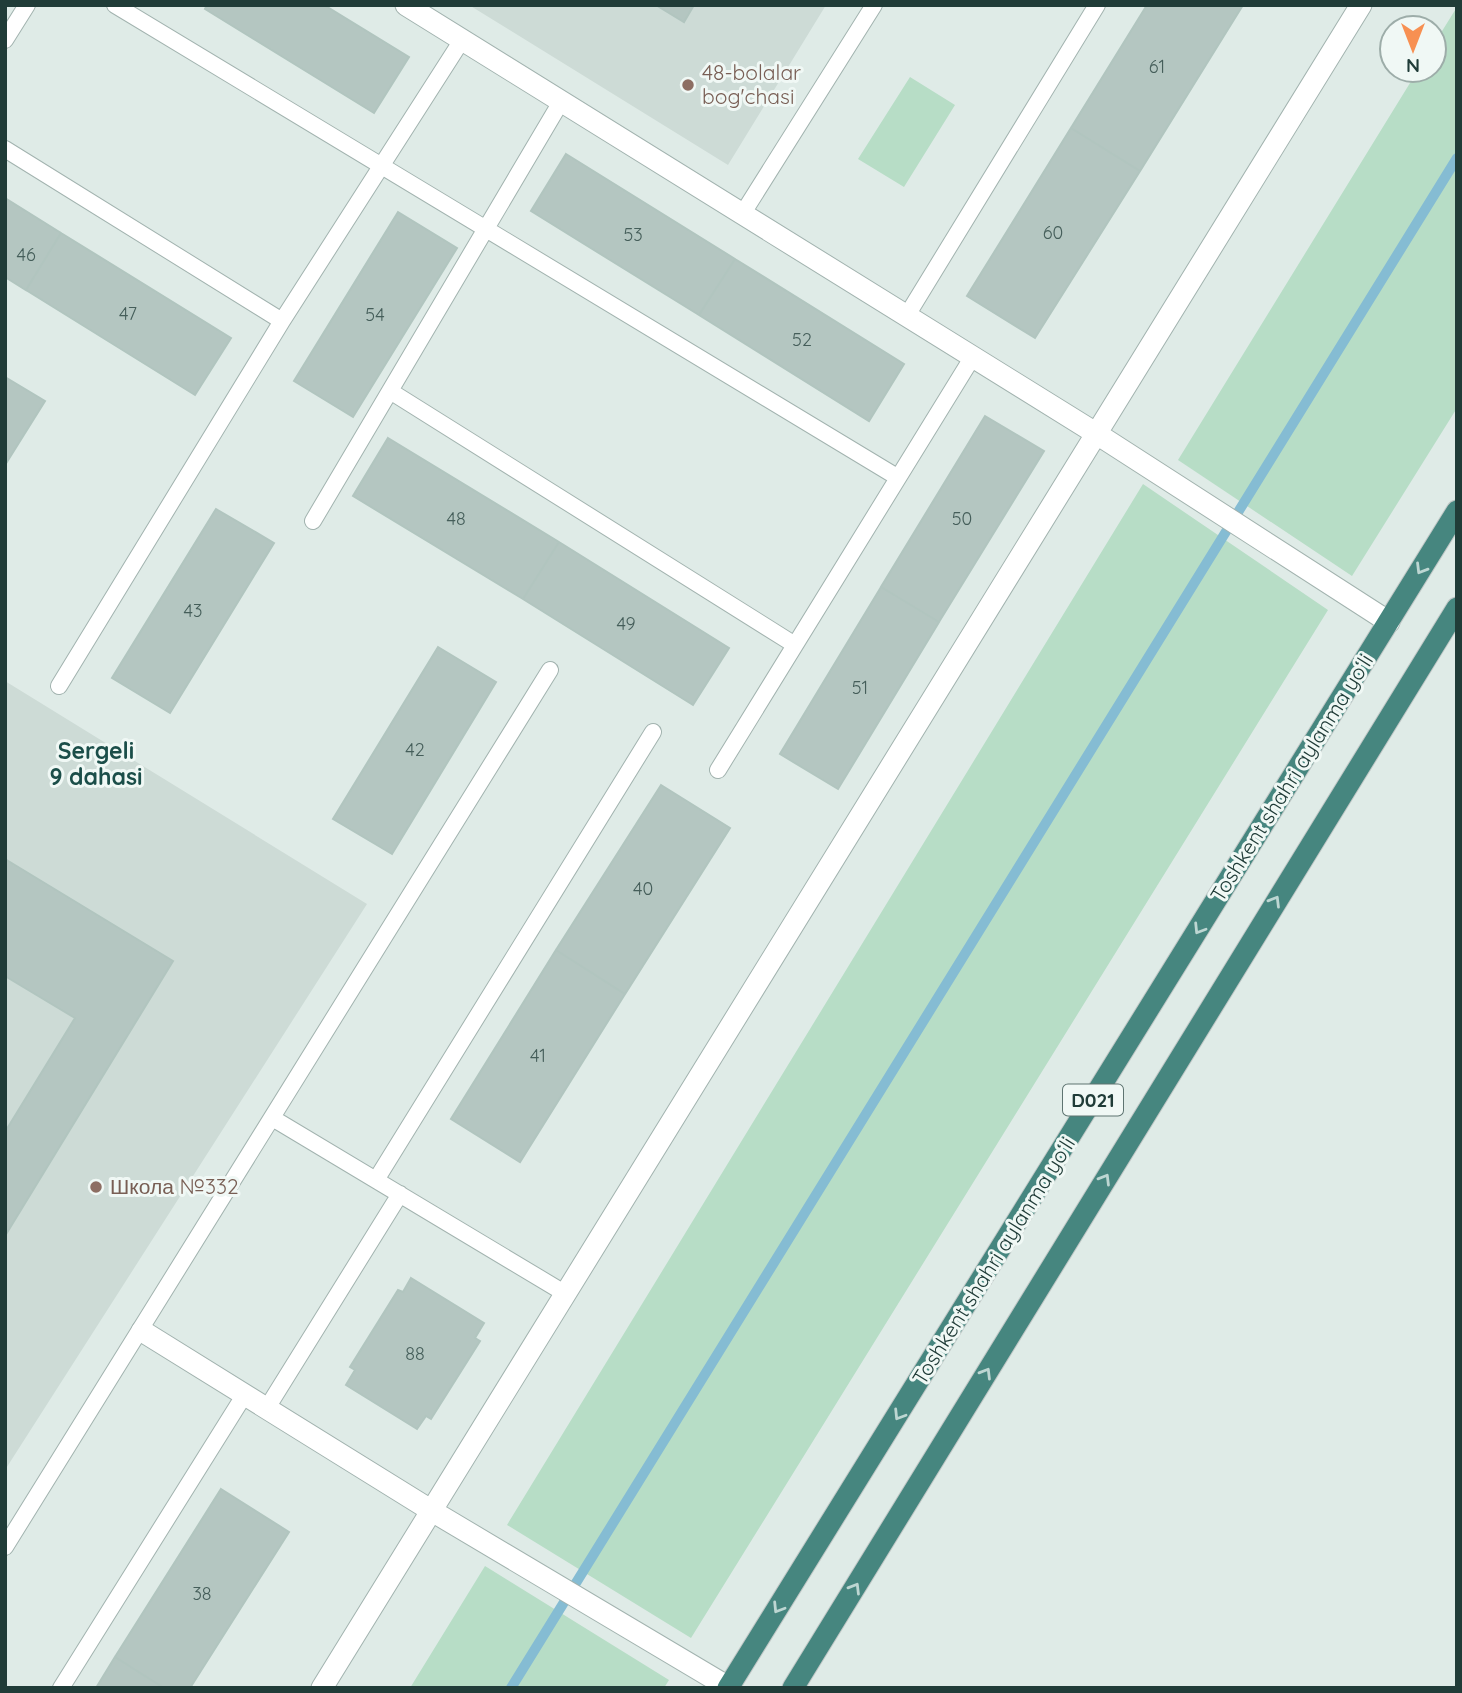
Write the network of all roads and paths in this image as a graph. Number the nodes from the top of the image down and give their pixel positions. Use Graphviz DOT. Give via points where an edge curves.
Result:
graph roads {
  1 [pos="27,5"];
  2 [pos="115,5"];
  3 [pos="406,5"];
  4 [pos="874,5"];
  5 [pos="1097,5"];
  6 [pos="1361,5"];
  7 [pos="5,40"];
  8 [pos="462,40"];
  9 [pos="562,100"];
  10 [pos="5,149"];
  11 [pos="382,167"];
  12 [pos="743,213"];
  13 [pos="485,229"];
  14 [pos="906,317"];
  15 [pos="282,321"];
  16 [pos="972,358"];
  17 [pos="390,391"];
  18 [pos="1097,434"];
  19 [pos="897,477"];
  20 [pos="1457,511"];
  21 [pos="313,521"];
  22 [pos="1457,608"];
  23 [pos="1389,622"];
  24 [pos="795,645"];
  25 [pos="550,670"];
  26 [pos="59,686"];
  27 [pos="653,732"];
  28 [pos="718,770"];
  29 [pos="274,1119"];
  30 [pos="376,1180"];
  31 [pos="400,1194"];
  32 [pos="566,1294"];
  33 [pos="142,1331"];
  34 [pos="245,1394"];
  35 [pos="267,1408"];
  36 [pos="432,1511"];
  37 [pos="7,1540"];
  38 [pos="61,1688"];
  39 [pos="322,1688"];
  40 [pos="728,1688"];
  41 [pos="793,1688"];
  1 -- 7 [label="lane"];
  2 -- 11 [label="lane"];
  3 -- 8 [label="street"];
  4 -- 12 [label="lane"];
  5 -- 14 [label="lane"];
  6 -- 18 [label="street"];
  8 -- 9 [label="street"];
  8 -- 11 [label="lane"];
  9 -- 12 [label="street"];
  9 -- 13 [label="lane"];
  10 -- 15 [label="lane"];
  11 -- 13 [label="lane"];
  11 -- 15 [label="lane"];
  12 -- 14 [label="street"];
  13 -- 17 [label="lane"];
  13 -- 19 [label="lane"];
  14 -- 16 [label="street"];
  15 -- 26 [label="lane"];
  16 -- 18 [label="street"];
  16 -- 19 [label="lane"];
  17 -- 21 [label="lane"];
  17 -- 24 [label="lane"];
  18 -- 23 [label="street"];
  18 -- 32 [label="street"];
  19 -- 24 [label="lane"];
  20 -- 23 [label="highway, Toshkent shahri aylanma yoʻli / D021, one-way"];
  41 -- 22 [label="highway, D021, one-way"];
  23 -- 40 [label="highway, Toshkent shahri aylanma yoʻli / D021, one-way"];
  24 -- 28 [label="lane"];
  25 -- 29 [label="lane"];
  27 -- 30 [label="lane"];
  29 -- 30 [label="lane"];
  29 -- 33 [label="lane"];
  30 -- 31 [label="lane"];
  31 -- 32 [label="lane"];
  31 -- 35 [label="lane"];
  32 -- 36 [label="street"];
  33 -- 34 [label="street"];
  33 -- 37 [label="lane"];
  34 -- 35 [label="street"];
  34 -- 38 [label="lane"];
  35 -- 36 [label="street"];
  36 -- 39 [label="street"];
  36 -- 40 [label="street"];
}
